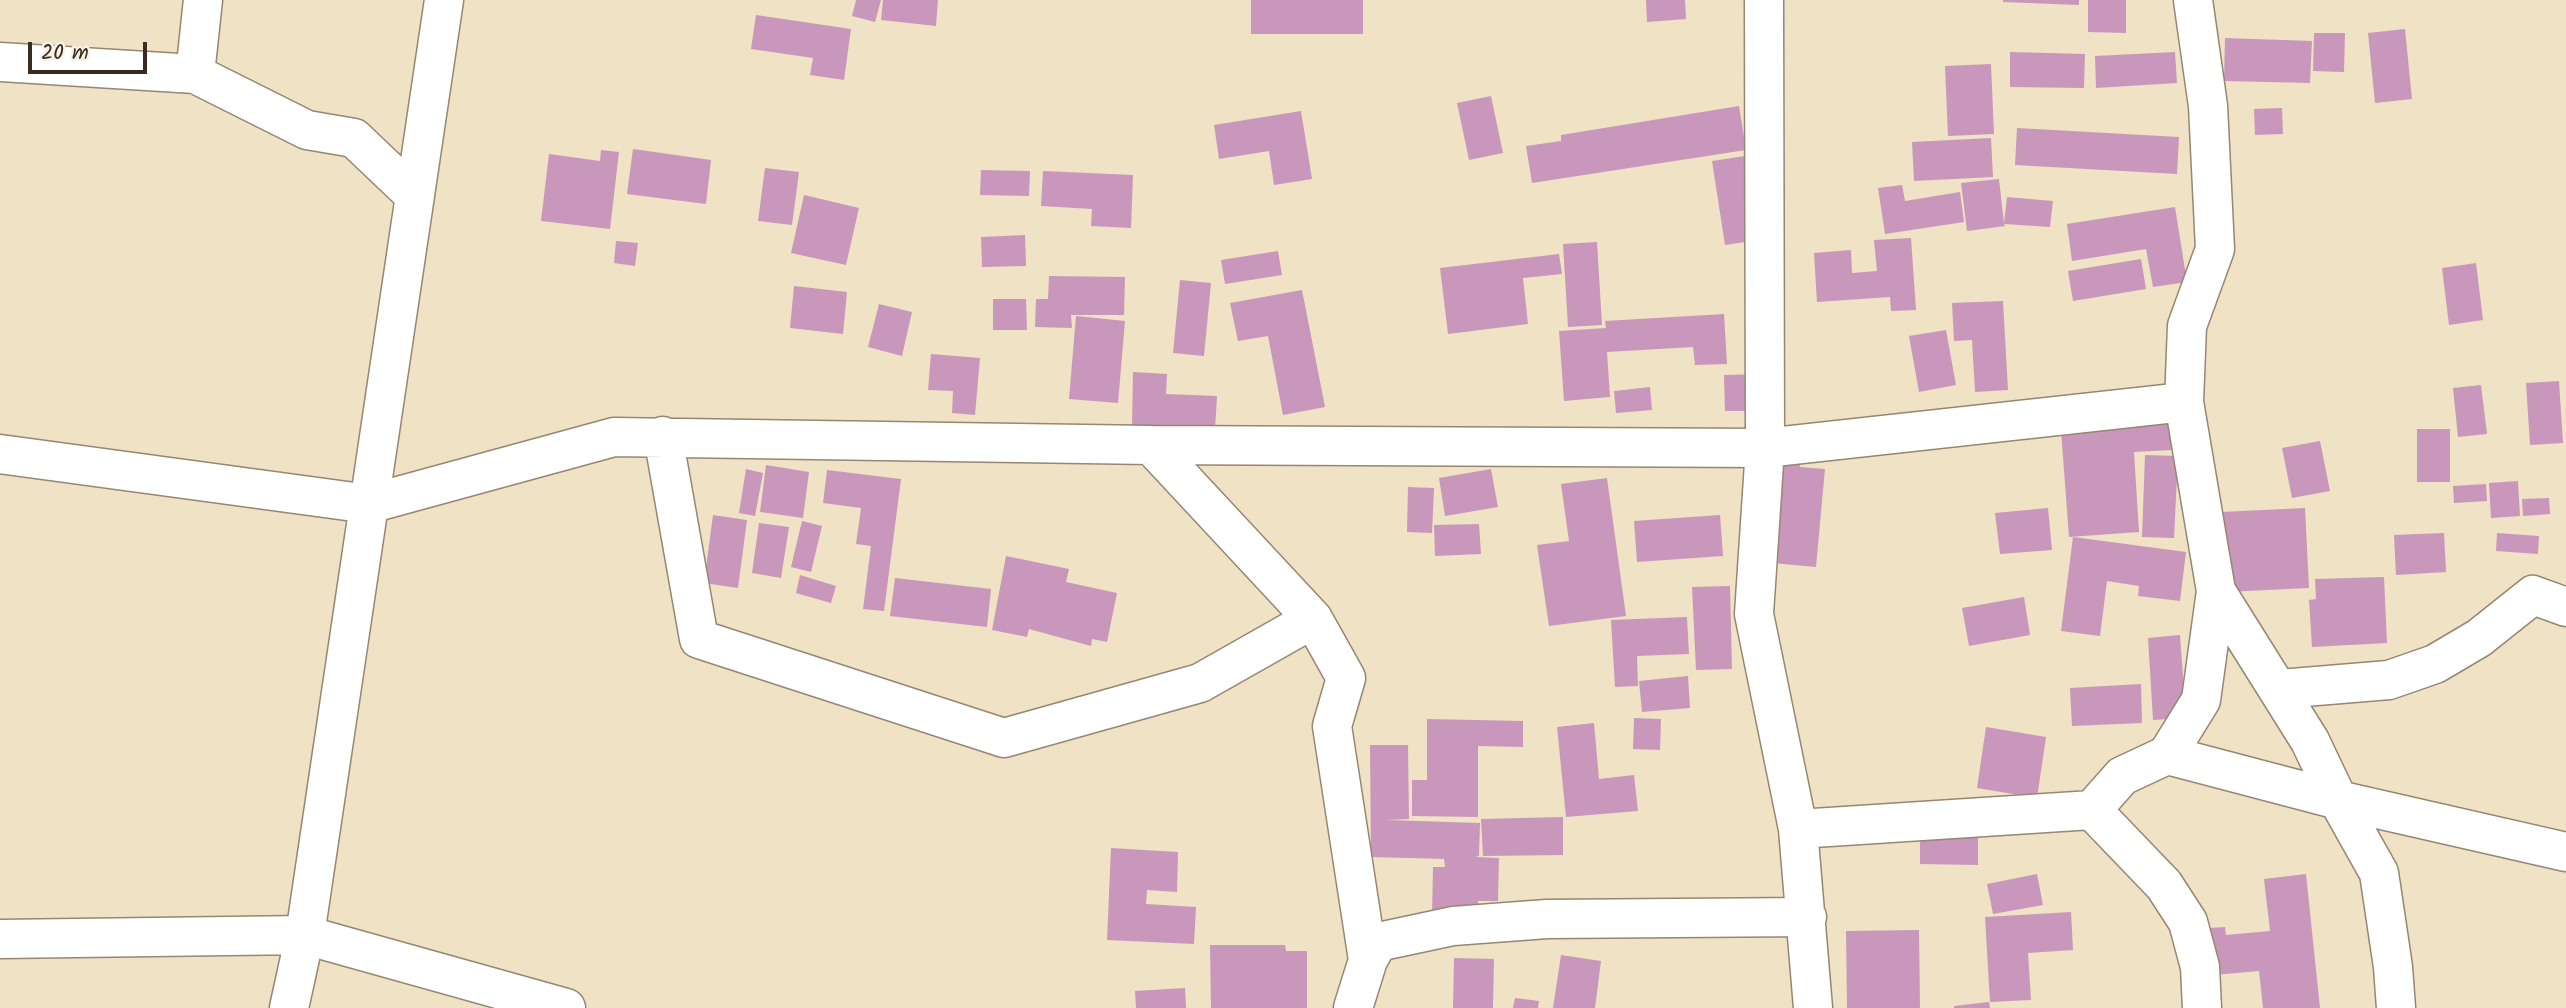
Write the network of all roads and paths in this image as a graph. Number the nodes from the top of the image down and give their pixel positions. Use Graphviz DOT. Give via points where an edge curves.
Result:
graph roads {
  1 [pos="203,0"];
  2 [pos="444,0"];
  3 [pos="1764,0"];
  4 [pos="2193,0"];
  5 [pos="0,62"];
  6 [pos="195,74"];
  7 [pos="415,195"];
  8 [pos="2184,402"];
  9 [pos="663,436"];
  10 [pos="1151,445"];
  11 [pos="1765,448"];
  12 [pos="0,454"];
  13 [pos="369,504"];
  14 [pos="2566,576"];
  15 [pos="2216,591"];
  16 [pos="2549,601"];
  17 [pos="1313,619"];
  18 [pos="2280,689"];
  19 [pos="2167,755"];
  20 [pos="2338,800"];
  21 [pos="2092,810"];
  22 [pos="1798,829"];
  23 [pos="2566,852"];
  24 [pos="1807,917"];
  25 [pos="305,935"];
  26 [pos="0,939"];
  27 [pos="1368,960"];
  28 [pos="289,1008"];
  29 [pos="566,1008"];
  30 [pos="1353,1008"];
  31 [pos="1813,1008"];
  32 [pos="2202,1008"];
  33 [pos="2396,1008"];
  1 -- 6 [label="street"];
  2 -- 7 [label="street"];
  3 -- 11 [label="street"];
  4 -- 8 [label="street" via="2208,106 2215,248 2187,326"];
  5 -- 6 [label="street"];
  6 -- 7 [label="street" via="307,130 354,138"];
  7 -- 13 [label="street"];
  8 -- 11 [label="street"];
  8 -- 15 [label="street"];
  9 -- 10 [label="street"];
  9 -- 13 [label="street" via="614,437"];
  9 -- 17 [label="street" via="699,639 1004,738 1200,683"];
  10 -- 11 [label="street"];
  10 -- 17 [label="street"];
  11 -- 22 [label="street" via="1754,614"];
  12 -- 13 [label="street"];
  13 -- 25 [label="street"];
  14 -- 16 [label="street"];
  15 -- 18 [label="street"];
  15 -- 19 [label="street" via="2201,699"];
  16 -- 18 [label="street" via="2435,664 2389,680"];
  17 -- 27 [label="street" via="1346,678 1332,726"];
  18 -- 20 [label="street"];
  19 -- 20 [label="street"];
  19 -- 21 [label="street" via="2122,776"];
  20 -- 23 [label="street"];
  20 -- 33 [label="street" via="2379,873"];
  21 -- 22 [label="street"];
  21 -- 32 [label="street" via="2164,885 2188,922 2200,967"];
  22 -- 24 [label="street"];
  24 -- 27 [label="street" via="1547,919 1452,926 1378,942"];
  24 -- 31 [label="street"];
  25 -- 26 [label="street"];
  25 -- 28 [label="street"];
  25 -- 29 [label="street"];
  27 -- 30 [label="street"];
}
